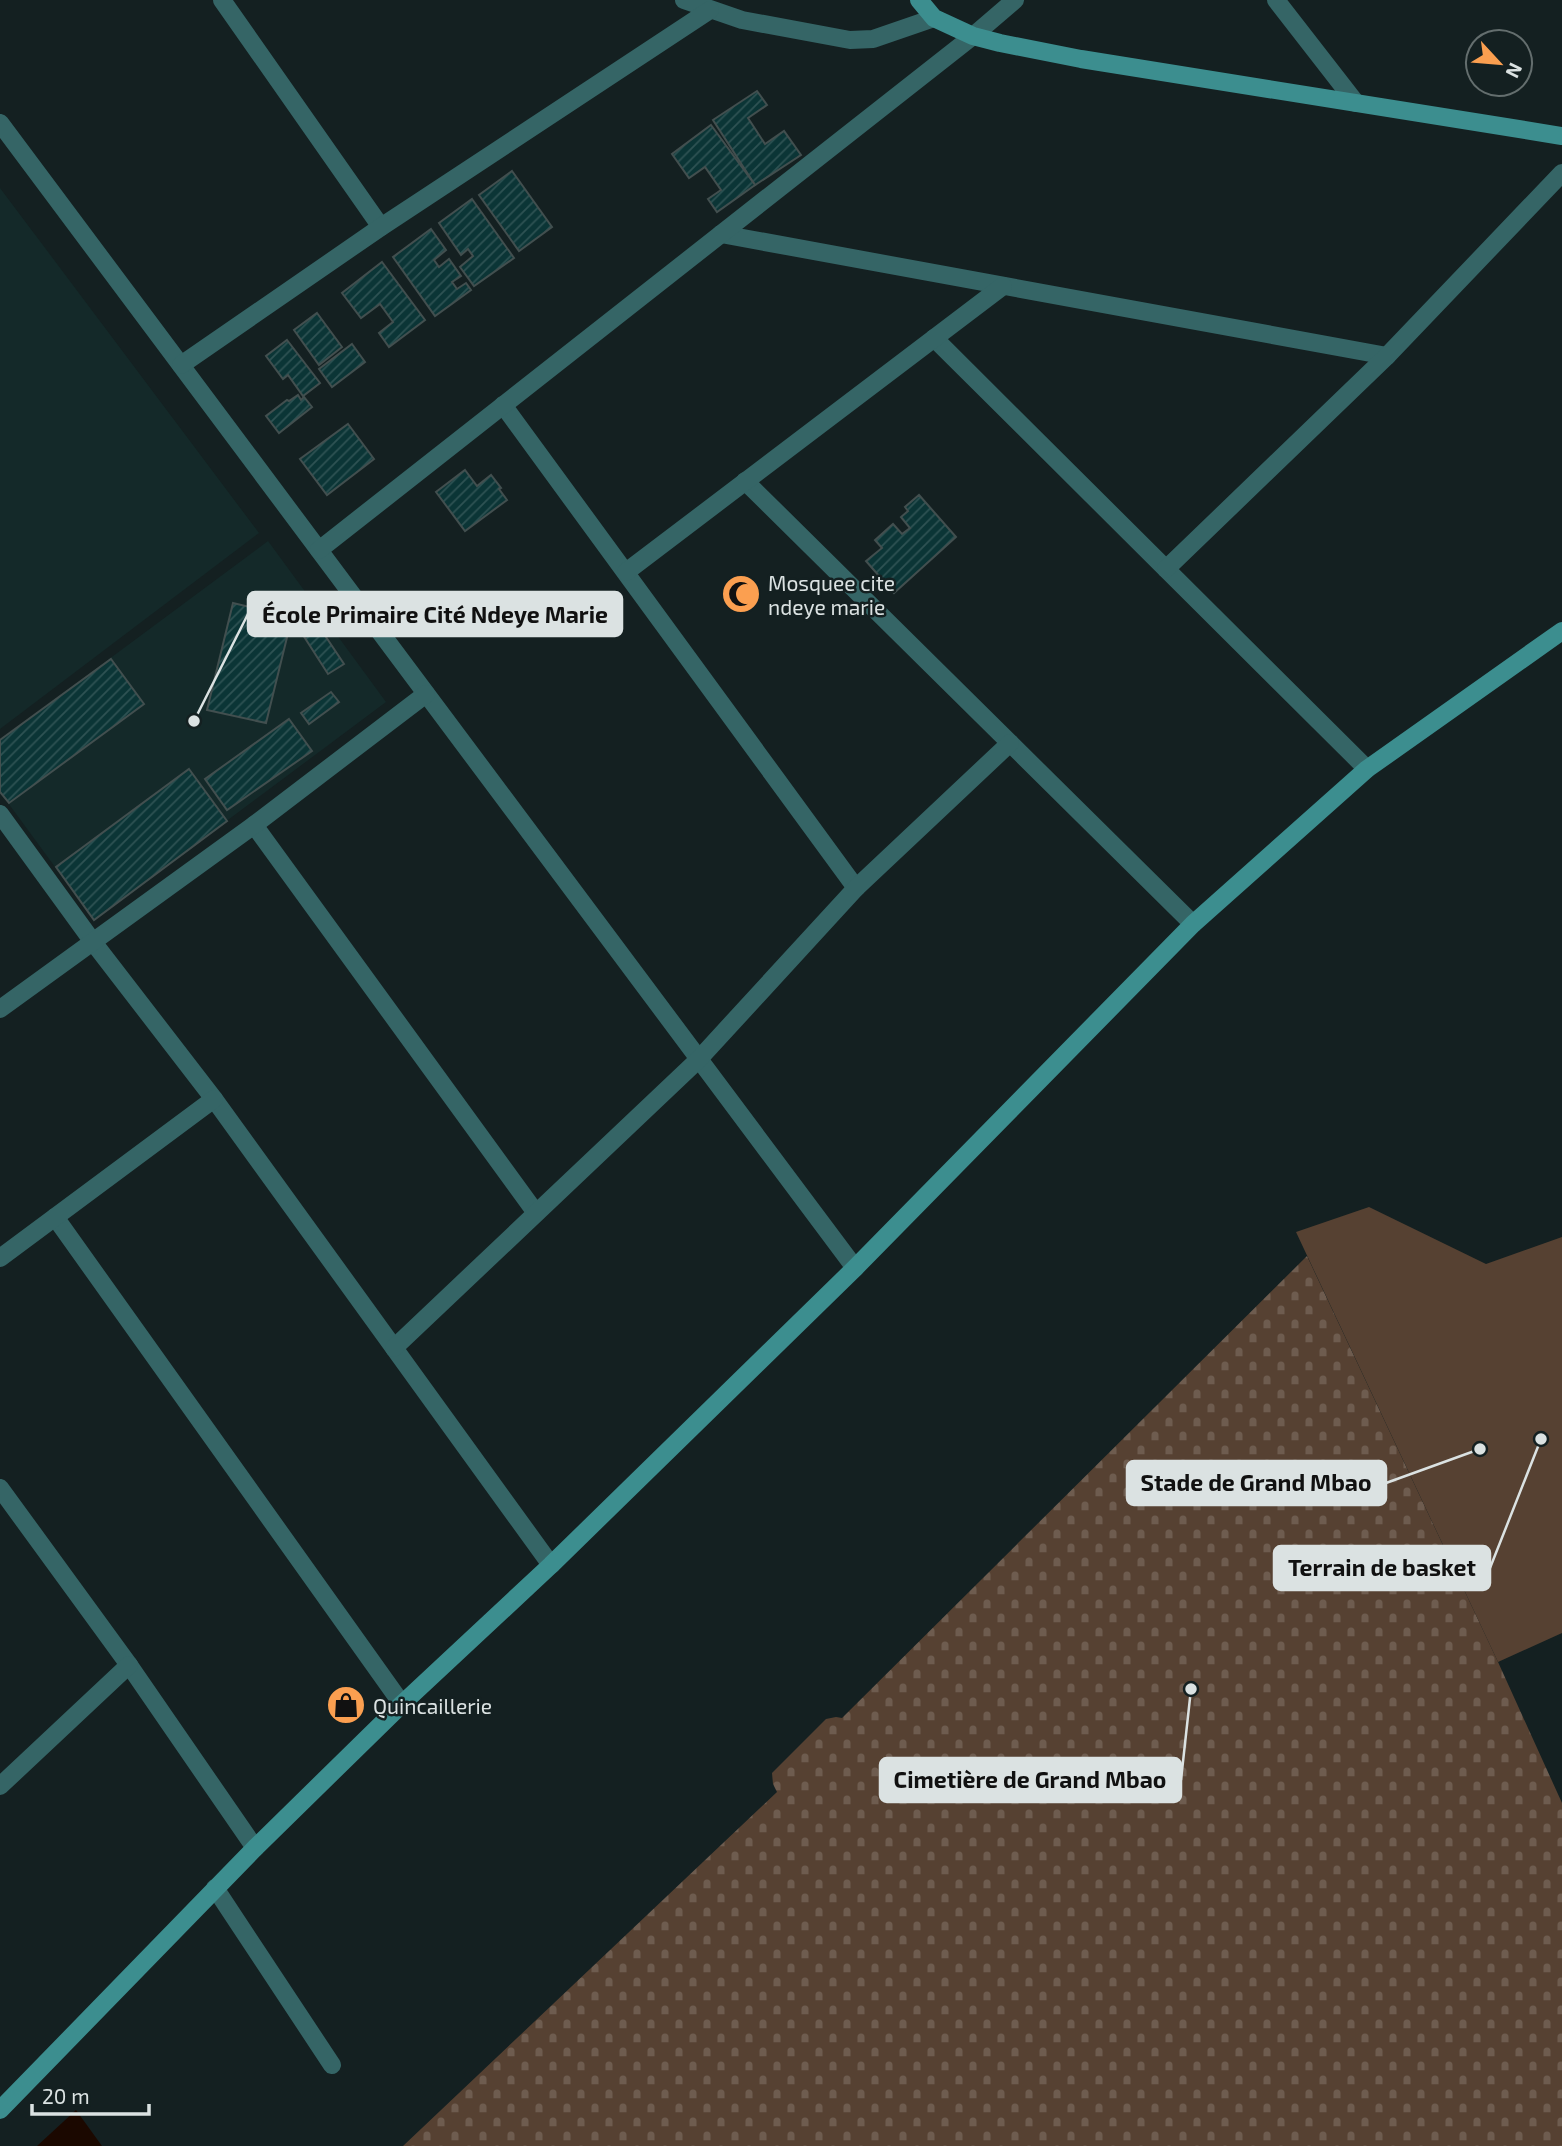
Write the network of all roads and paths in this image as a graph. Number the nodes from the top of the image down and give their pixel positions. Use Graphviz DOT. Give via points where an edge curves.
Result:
graph roads {
  1 [pos="222,0"];
  2 [pos="684,0"];
  3 [pos="919,0"];
  4 [pos="1015,0"];
  5 [pos="1276,0"];
  6 [pos="710,10"];
  7 [pos="934,18"];
  8 [pos="973,36"];
  9 [pos="1356,103"];
  10 [pos="0,123"];
  11 [pos="1562,136"];
  12 [pos="1562,173"];
  13 [pos="381,227"];
  14 [pos="721,234"];
  15 [pos="1003,286"];
  16 [pos="934,338"];
  17 [pos="1387,356"];
  18 [pos="181,365"];
  19 [pos="503,405"];
  20 [pos="746,481"];
  21 [pos="319,550"];
  22 [pos="1166,569"];
  23 [pos="626,572"];
  24 [pos="1562,631"];
  25 [pos="426,694"];
  26 [pos="1010,743"];
  27 [pos="1367,769"];
  28 [pos="0,814"];
  29 [pos="254,825"];
  30 [pos="856,888"];
  31 [pos="1193,924"];
  32 [pos="93,942"];
  33 [pos="0,1009"];
  34 [pos="699,1059"];
  35 [pos="214,1099"];
  36 [pos="536,1213"];
  37 [pos="55,1217"];
  38 [pos="0,1258"];
  39 [pos="855,1268"];
  40 [pos="394,1348"];
  41 [pos="1,1493"];
  42 [pos="551,1565"];
  43 [pos="130,1665"];
  44 [pos="402,1704"];
  45 [pos="0,1786"];
  46 [pos="255,1848"];
  47 [pos="215,1888"];
  48 [pos="332,2065"];
  49 [pos="0,2110"];
  1 -- 13 [label="street"];
  2 -- 6 [label="street"];
  3 -- 7 [label="street"];
  4 -- 8 [label="street"];
  5 -- 9 [label="street"];
  6 -- 7 [label="street" via="850,40 873,39"];
  6 -- 13 [label="street"];
  7 -- 8 [label="street"];
  8 -- 9 [label="street" via="1081,59"];
  8 -- 14 [label="street"];
  9 -- 11 [label="street"];
  10 -- 18 [label="street"];
  12 -- 17 [label="street"];
  13 -- 18 [label="street"];
  14 -- 15 [label="street"];
  14 -- 19 [label="street"];
  15 -- 16 [label="street"];
  15 -- 17 [label="street"];
  16 -- 20 [label="street"];
  16 -- 22 [label="street"];
  17 -- 22 [label="street"];
  18 -- 21 [label="street"];
  19 -- 21 [label="street"];
  19 -- 23 [label="street"];
  20 -- 23 [label="street"];
  20 -- 26 [label="street"];
  21 -- 25 [label="street"];
  22 -- 27 [label="street"];
  23 -- 30 [label="street"];
  24 -- 27 [label="street"];
  25 -- 29 [label="street"];
  25 -- 34 [label="street"];
  26 -- 30 [label="street"];
  26 -- 31 [label="street"];
  27 -- 31 [label="street"];
  28 -- 32 [label="street"];
  29 -- 32 [label="street"];
  29 -- 36 [label="street"];
  30 -- 34 [label="street"];
  31 -- 39 [label="street"];
  32 -- 33 [label="street"];
  32 -- 35 [label="street"];
  34 -- 36 [label="street"];
  34 -- 39 [label="street"];
  35 -- 37 [label="street"];
  35 -- 40 [label="street"];
  36 -- 40 [label="street"];
  37 -- 38 [label="street"];
  37 -- 44 [label="street"];
  39 -- 42 [label="street"];
  40 -- 42 [label="street"];
  41 -- 43 [label="street"];
  42 -- 44 [label="street"];
  43 -- 45 [label="street"];
  43 -- 46 [label="street"];
  44 -- 46 [label="street"];
  46 -- 47 [label="street"];
  47 -- 48 [label="street"];
  47 -- 49 [label="street"];
}
